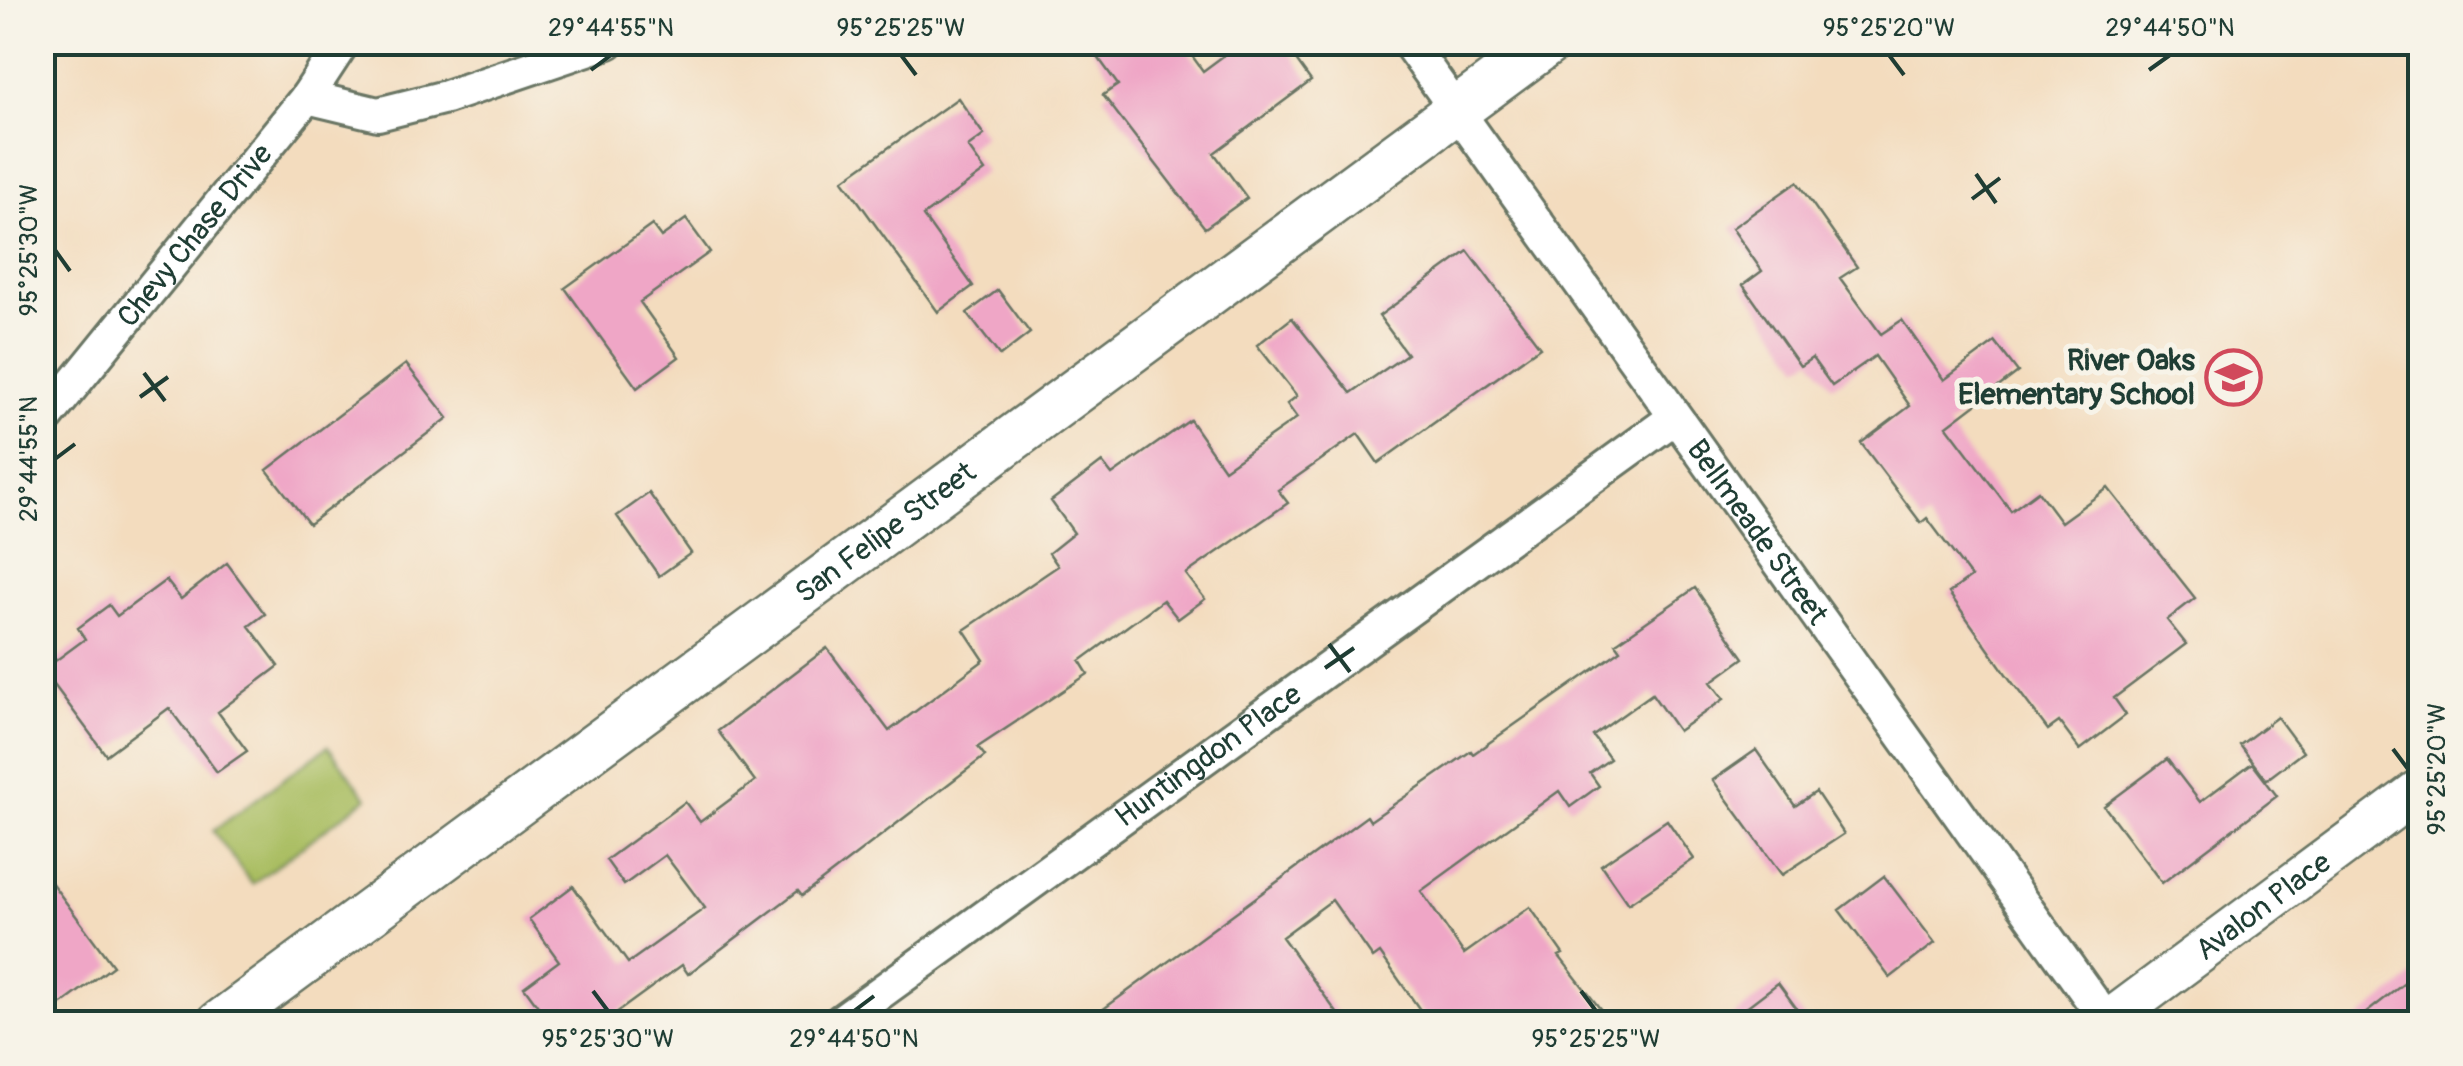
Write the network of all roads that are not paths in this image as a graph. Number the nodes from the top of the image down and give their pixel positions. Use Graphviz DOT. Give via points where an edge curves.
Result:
graph roads {
  1 [pos="343,42"];
  2 [pos="608,42"];
  3 [pos="1408,42"];
  4 [pos="1549,42"];
  5 [pos="307,97"];
  6 [pos="1458,109"];
  7 [pos="1674,418"];
  8 [pos="42,423"];
  9 [pos="2420,789"];
  10 [pos="2106,1023"];
  11 [pos="218,1024"];
  12 [pos="837,1024"];
  1 -- 5 [label="street, Chevy Chase Drive"];
  2 -- 5 [label="street" via="378,114"];
  3 -- 6 [label="street, Bellmeade Street"];
  4 -- 6 [label="main road, San Felipe Street"];
  5 -- 8 [label="street, Chevy Chase Drive"];
  6 -- 7 [label="street, Bellmeade Street"];
  6 -- 11 [label="main road, San Felipe Street"];
  7 -- 10 [label="street, Bellmeade Street"];
  7 -- 12 [label="street, Huntingdon Place"];
  9 -- 10 [label="street, Avalon Place"];
}
